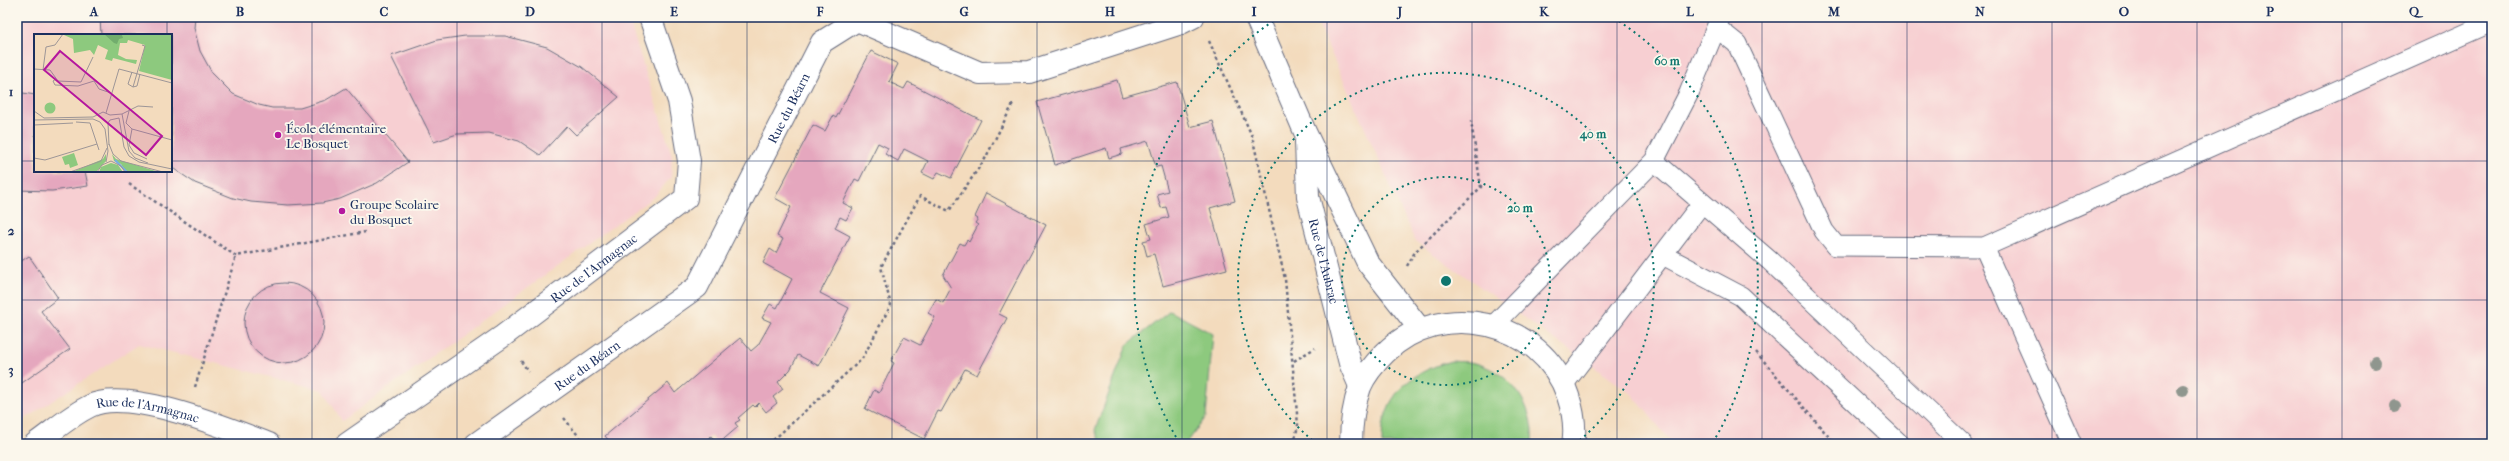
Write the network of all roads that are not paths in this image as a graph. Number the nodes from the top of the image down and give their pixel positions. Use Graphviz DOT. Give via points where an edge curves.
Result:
graph roads {
  1 [pos="650,17"];
  2 [pos="1193,17"];
  3 [pos="1256,17"];
  4 [pos="2492,22"];
  5 [pos="1719,23"];
  6 [pos="1305,132"];
  7 [pos="1654,161"];
  8 [pos="1702,202"];
  9 [pos="1984,247"];
  10 [pos="1662,254"];
  11 [pos="1494,325"];
  12 [pos="1420,329"];
  13 [pos="1564,384"];
  14 [pos="1360,386"];
  15 [pos="35,444"];
  16 [pos="269,444"];
  17 [pos="347,444"];
  18 [pos="476,444"];
  19 [pos="1351,444"];
  20 [pos="1573,444"];
  21 [pos="1900,444"];
  22 [pos="1963,444"];
  23 [pos="2072,444"];
  1 -- 17 [label="street, Rue de l'Armagnac" via="679,101 689,161 686,198 503,336"];
  2 -- 18 [label="street, Rue du Béarn" via="1029,72 980,73 857,20 822,42 697,287"];
  3 -- 6 [label="street, Rue de l'Aubrac"];
  4 -- 9 [label="lane"];
  5 -- 7 [label="lane" via="1689,93"];
  5 -- 9 [label="lane" via="1737,44 1824,231 1836,246"];
  6 -- 12 [label="street, Rue de l'Aubrac" via="1368,263"];
  6 -- 14 [label="street, Rue de l'Aubrac" via="1308,197 1350,363"];
  7 -- 8 [label="lane"];
  7 -- 11 [label="lane"];
  8 -- 10 [label="lane"];
  8 -- 22 [label="lane" via="1770,261"];
  9 -- 23 [label="lane"];
  10 -- 13 [label="lane"];
  10 -- 21 [label="lane" via="1741,296"];
  11 -- 12 [label="street" via="1454,321"];
  11 -- 13 [label="street" via="1520,336 1546,357"];
  12 -- 14 [label="street" via="1395,343 1375,363"];
  13 -- 20 [label="street" via="1572,411"];
  14 -- 19 [label="street" via="1351,416"];
  15 -- 16 [label="street, Rue de l'Armagnac" via="91,405 123,401 186,413"];
}
